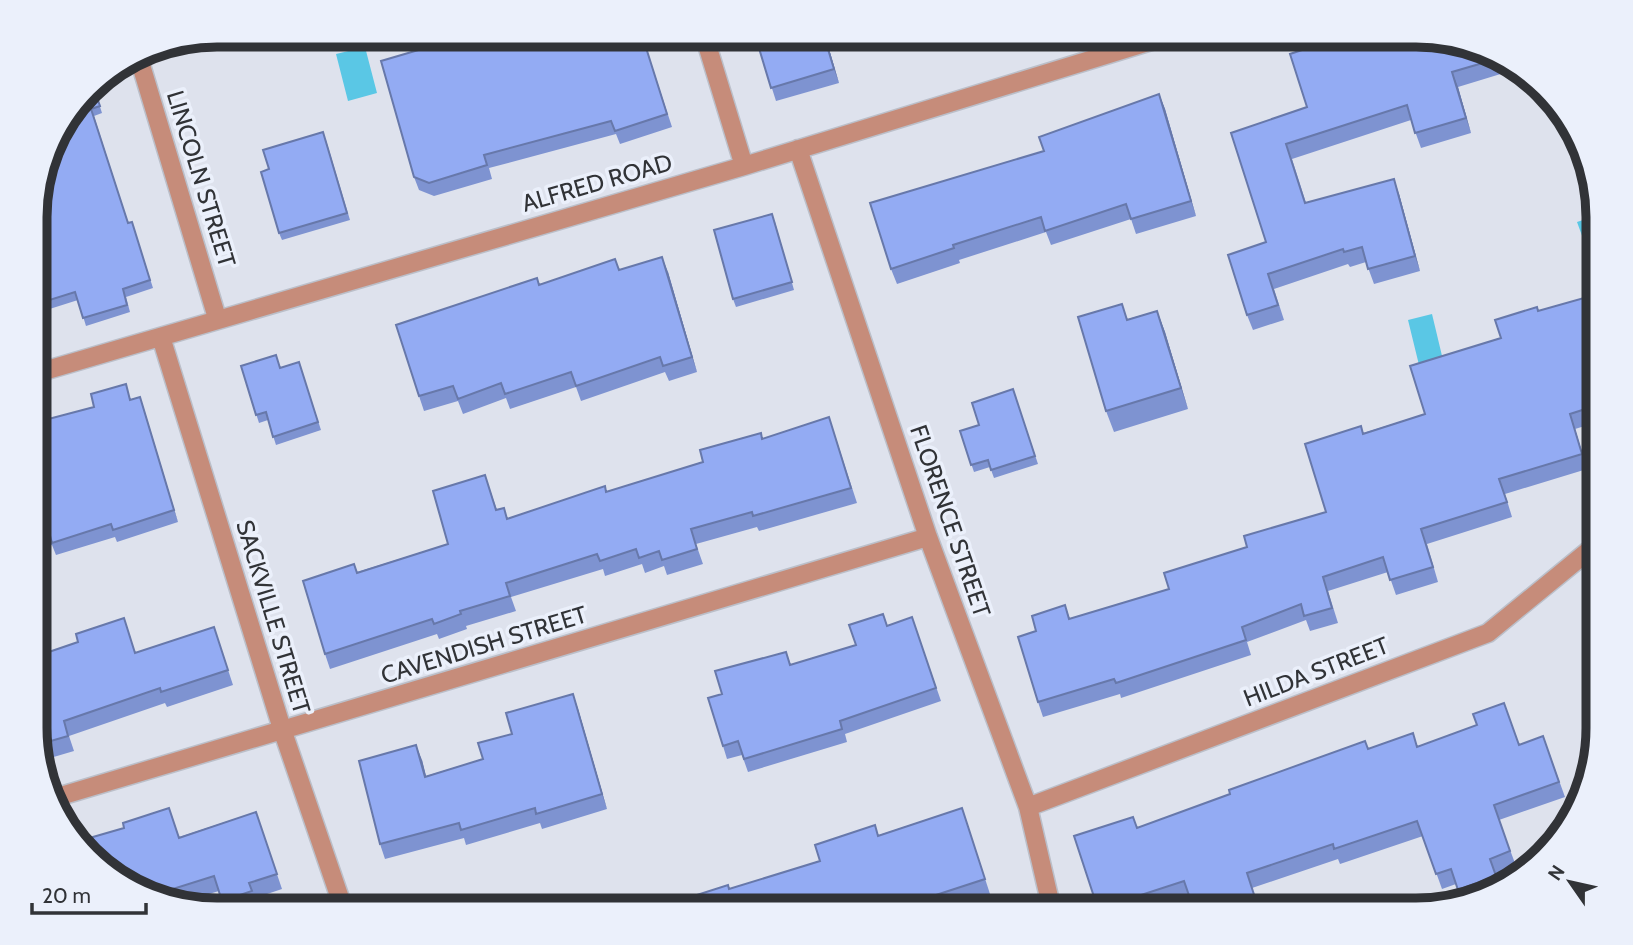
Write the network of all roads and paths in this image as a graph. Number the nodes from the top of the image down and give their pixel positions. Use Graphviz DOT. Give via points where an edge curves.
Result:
graph roads {
  1 [pos="708,47"];
  2 [pos="1132,47"];
  3 [pos="141,65"];
  4 [pos="798,149"];
  5 [pos="744,166"];
  6 [pos="217,318"];
  7 [pos="161,337"];
  8 [pos="47,370"];
  9 [pos="928,537"];
  10 [pos="1585,554"];
  11 [pos="283,732"];
  12 [pos="62,796"];
  13 [pos="1028,807"];
  14 [pos="1049,897"];
  15 [pos="340,898"];
  1 -- 5 [label="street"];
  2 -- 4 [label="street, ALFRED ROAD"];
  3 -- 6 [label="street, LINCOLN STREET"];
  4 -- 5 [label="street, ALFRED ROAD"];
  4 -- 9 [label="street, FLORENCE STREET"];
  5 -- 6 [label="street, ALFRED ROAD"];
  6 -- 7 [label="street, ALFRED ROAD"];
  7 -- 8 [label="street, ALFRED ROAD"];
  7 -- 11 [label="street, SACKVILLE STREET"];
  9 -- 11 [label="street, CAVENDISH STREET"];
  9 -- 13 [label="street, FLORENCE STREET"];
  10 -- 13 [label="street, HILDA STREET" via="1488,633"];
  11 -- 12 [label="street, CAVENDISH STREET"];
  11 -- 15 [label="street, SACKVILLE STREET"];
  13 -- 14 [label="street, FLORENCE STREET"];
}
